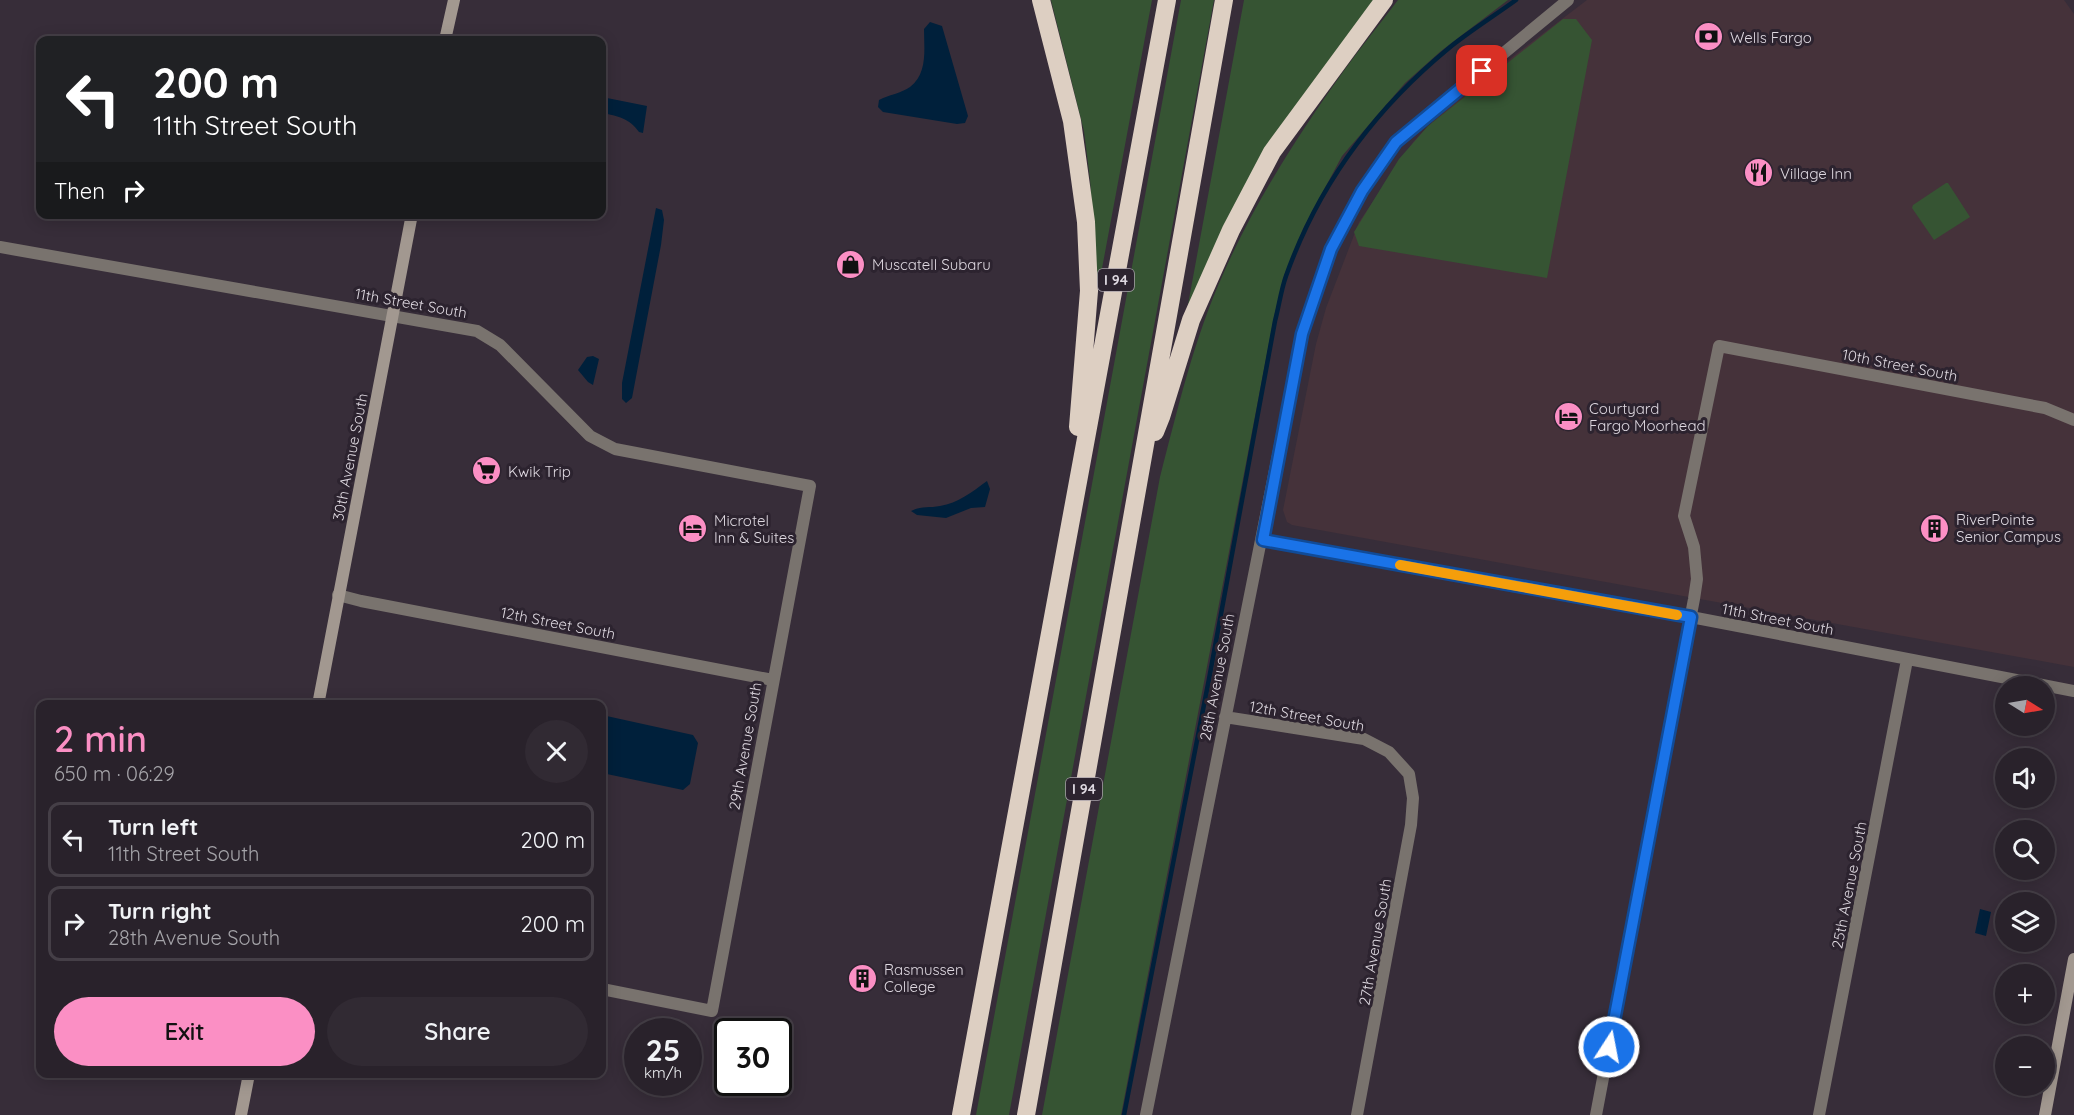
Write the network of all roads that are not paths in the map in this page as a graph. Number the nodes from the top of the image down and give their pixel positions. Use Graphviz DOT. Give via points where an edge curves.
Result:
graph roads {
  1 [pos="454,0"];
  2 [pos="1041,0"];
  3 [pos="1167,0"];
  4 [pos="1224,0"];
  5 [pos="1384,0"];
  6 [pos="1568,0"];
  7 [pos="447,36"];
  8 [pos="411,219"];
  9 [pos="0,247"];
  10 [pos="393,315"];
  11 [pos="2074,420"];
  12 [pos="1141,464"];
  13 [pos="810,486"];
  14 [pos="1263,540"];
  15 [pos="1064,560"];
  16 [pos="338,595"];
  17 [pos="1691,617"];
  18 [pos="1907,660"];
  19 [pos="772,680"];
  20 [pos="2074,691"];
  21 [pos="319,700"];
  22 [pos="1225,717"];
  23 [pos="1409,774"];
  24 [pos="2074,959"];
  25 [pos="606,990"];
  26 [pos="248,1078"];
  27 [pos="241,1115"];
  28 [pos="961,1115"];
  29 [pos="1026,1115"];
  30 [pos="1146,1115"];
  31 [pos="1357,1115"];
  32 [pos="1596,1115"];
  33 [pos="1819,1115"];
  34 [pos="2045,1115"];
  1 -- 7 [label="street"];
  2 -- 15 [label="highway" via="1072,121 1086,222 1089,291"];
  3 -- 15 [label="highway, I 94"];
  4 -- 12 [label="highway, I 94"];
  5 -- 12 [label="highway" via="1272,152 1236,220 1191,320 1161,417"];
  6 -- 14 [label="street, 28th Avenue South" via="1396,142 1362,191 1331,249 1302,334"];
  8 -- 10 [label="street, 30th Avenue South"];
  9 -- 10 [label="street, 11th Street South"];
  10 -- 13 [label="street, 11th Street South" via="477,331 500,345 590,436 615,449"];
  10 -- 16 [label="street, 30th Avenue South"];
  11 -- 17 [label="street, 10th Street South" via="2045,408 1719,346 1684,516 1694,547 1697,579"];
  12 -- 29 [label="highway, I 94"];
  13 -- 19 [label="street, 29th Avenue South"];
  14 -- 17 [label="street, 11th Street South"];
  14 -- 22 [label="street, 28th Avenue South"];
  15 -- 28 [label="highway, I 94"];
  16 -- 19 [label="street, 12th Street South"];
  16 -- 21 [label="street, 30th Avenue South"];
  17 -- 18 [label="street, 11th Street South"];
  17 -- 32 [label="street"];
  18 -- 20 [label="street, 11th Street South"];
  18 -- 33 [label="street, 25th Avenue South"];
  19 -- 25 [label="street, 29th Avenue South" via="712,1011"];
  22 -- 23 [label="street, 12th Street South" via="1364,739 1389,752"];
  22 -- 30 [label="street, 28th Avenue South"];
  23 -- 31 [label="street, 27th Avenue South" via="1413,798 1411,825"];
  24 -- 34 [label="street"];
  26 -- 27 [label="street"];
}
